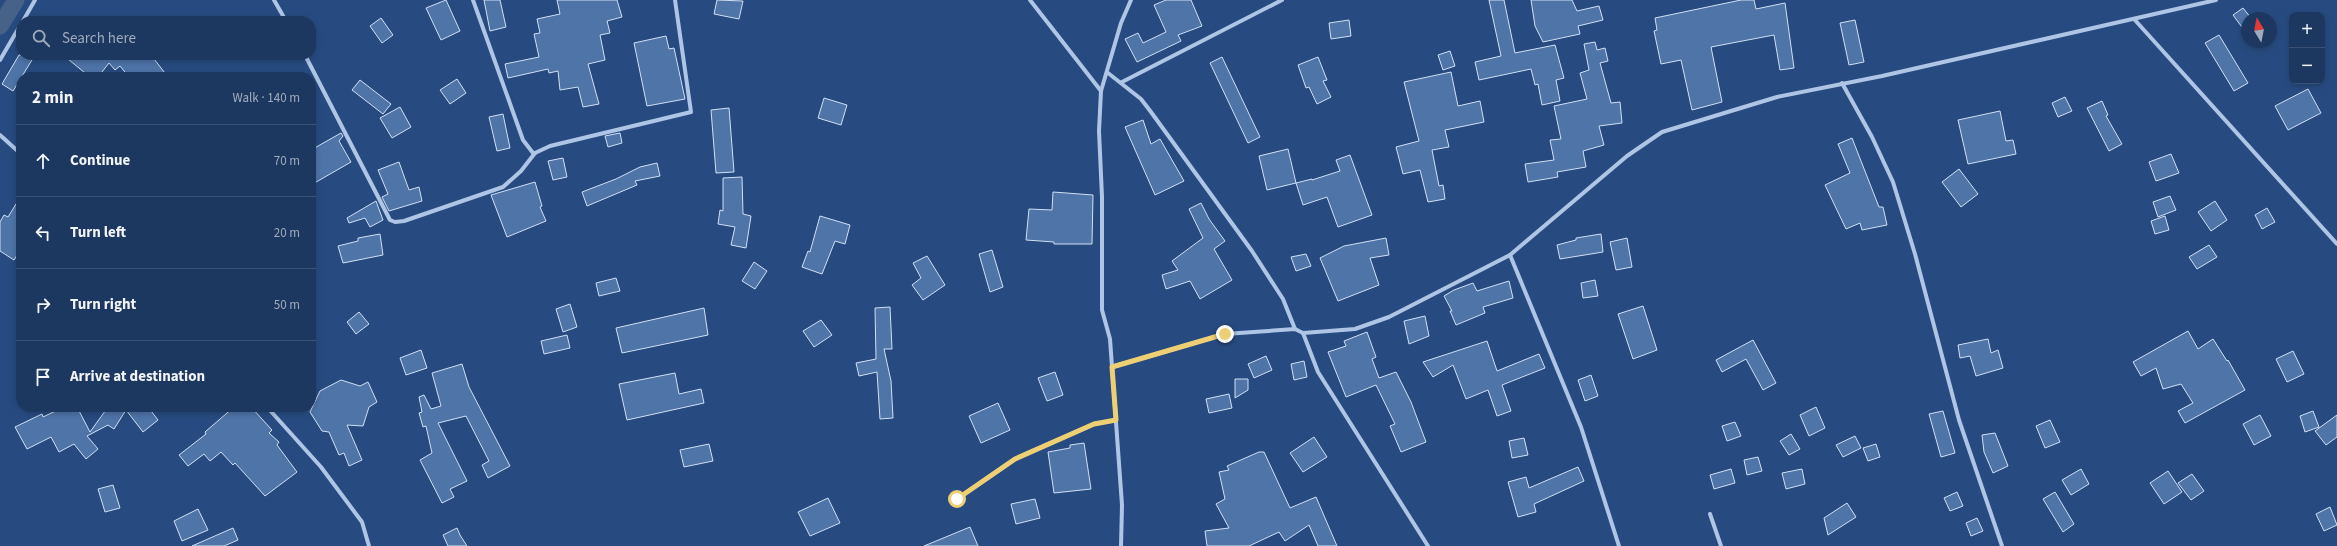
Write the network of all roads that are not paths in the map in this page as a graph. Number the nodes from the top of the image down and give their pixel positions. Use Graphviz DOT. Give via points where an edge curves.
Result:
graph roads {
  1 [pos="35,0"];
  2 [pos="274,0"];
  3 [pos="473,0"];
  4 [pos="676,0"];
  5 [pos="1030,0"];
  6 [pos="1131,0"];
  7 [pos="1282,0"];
  8 [pos="2216,0"];
  9 [pos="26,16"];
  10 [pos="283,16"];
  11 [pos="2134,18"];
  12 [pos="16,33"];
  13 [pos="0,60"];
  14 [pos="308,60"];
  15 [pos="314,72"];
  16 [pos="1108,72"];
  17 [pos="316,76"];
  18 [pos="1122,82"];
  19 [pos="1842,83"];
  20 [pos="1101,91"];
  21 [pos="0,135"];
  22 [pos="16,149"];
  23 [pos="535,153"];
  24 [pos="2337,244"];
  25 [pos="1510,255"];
  26 [pos="1295,329"];
  27 [pos="1303,333"];
  28 [pos="1112,367"];
  29 [pos="272,412"];
  30 [pos="1116,420"];
  31 [pos="957,499"];
  32 [pos="1710,514"];
  33 [pos="368,546"];
  34 [pos="1121,546"];
  35 [pos="1428,546"];
  36 [pos="1619,546"];
  37 [pos="1721,546"];
  38 [pos="2002,546"];
  1 -- 9 [label="street"];
  2 -- 10 [label="street"];
  3 -- 23 [label="street" via="523,140"];
  4 -- 23 [label="street" via="691,112 568,140"];
  5 -- 20 [label="street"];
  6 -- 16 [label="street" via="1121,23"];
  7 -- 18 [label="street"];
  8 -- 11 [label="street"];
  11 -- 19 [label="street"];
  11 -- 24 [label="street"];
  12 -- 13 [label="street"];
  14 -- 15 [label="street"];
  16 -- 18 [label="street"];
  16 -- 20 [label="street"];
  17 -- 23 [label="street" via="390,220 395,222 446,208 502,187 522,172"];
  18 -- 26 [label="street" via="1152,112 1252,251 1283,299"];
  19 -- 25 [label="street" via="1777,96 1662,132 1627,156"];
  19 -- 38 [label="street" via="1893,182 1959,420"];
  20 -- 28 [label="street" via="1099,131 1102,310 1110,339"];
  21 -- 22 [label="street"];
  25 -- 27 [label="street" via="1389,317 1354,329"];
  25 -- 36 [label="street" via="1581,427"];
  26 -- 27 [label="street"];
  26 -- 28 [label="street" via="1225,334"];
  27 -- 35 [label="street" via="1318,372"];
  28 -- 30 [label="street"];
  29 -- 33 [label="street" via="321,467 362,522"];
  30 -- 31 [label="street" via="1094,424 1015,459"];
  30 -- 34 [label="street" via="1122,505"];
  32 -- 37 [label="street"];
}
